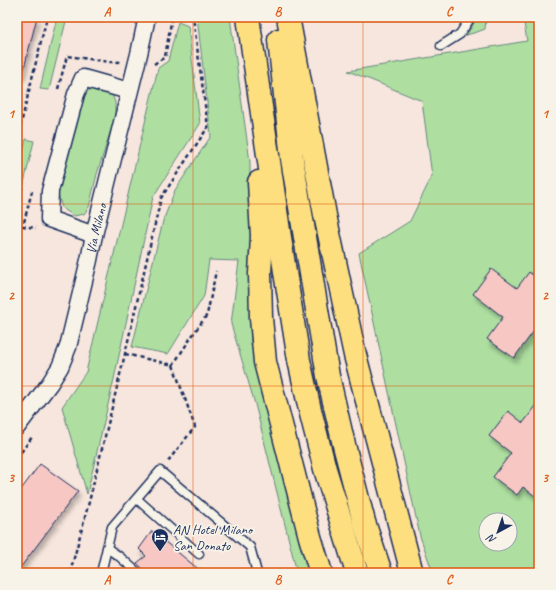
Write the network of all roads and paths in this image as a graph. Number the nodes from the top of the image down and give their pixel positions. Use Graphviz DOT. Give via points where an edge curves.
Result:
graph roads {
  1 [pos="47,17"];
  2 [pos="147,17"];
  3 [pos="193,17"];
  4 [pos="247,17"];
  5 [pos="276,17"];
  6 [pos="288,17"];
  7 [pos="471,17"];
  8 [pos="440,46"];
  9 [pos="130,91"];
  10 [pos="17,140"];
  11 [pos="94,235"];
  12 [pos="216,271"];
  13 [pos="126,354"];
  14 [pos="173,365"];
  15 [pos="17,427"];
  16 [pos="160,471"];
  17 [pos="137,498"];
  18 [pos="107,548"];
  19 [pos="199,554"];
  20 [pos="70,573"];
  21 [pos="101,573"];
  22 [pos="138,573"];
  23 [pos="257,573"];
  24 [pos="321,573"];
  25 [pos="357,573"];
  26 [pos="381,573"];
  27 [pos="412,573"];
  1 -- 10 [label="path"];
  2 -- 9 [label="street, Via Milano"];
  3 -- 13 [label="path" via="208,127 161,198"];
  4 -- 24 [label="highway" via="262,236 261,318 266,362"];
  4 -- 25 [label="highway" via="299,360 325,469"];
  5 -- 26 [label="highway" via="292,158 328,376 364,522"];
  6 -- 27 [label="highway" via="325,215 355,355"];
  7 -- 8 [label="lane" via="460,34"];
  9 -- 11 [label="street, Via Milano"];
  9 -- 11 [label="street" via="83,78 76,94 50,191 49,220"];
  11 -- 15 [label="street, Via Milano" via="68,347 60,367"];
  12 -- 14 [label="path" via="207,315"];
  13 -- 14 [label="path"];
  13 -- 20 [label="path"];
  14 -- 16 [label="path" via="195,427"];
  16 -- 17 [label="lane"];
  16 -- 23 [label="lane" via="250,547"];
  17 -- 18 [label="lane" via="112,527"];
  17 -- 19 [label="lane"];
  18 -- 21 [label="lane"];
  18 -- 22 [label="lane"];
}
